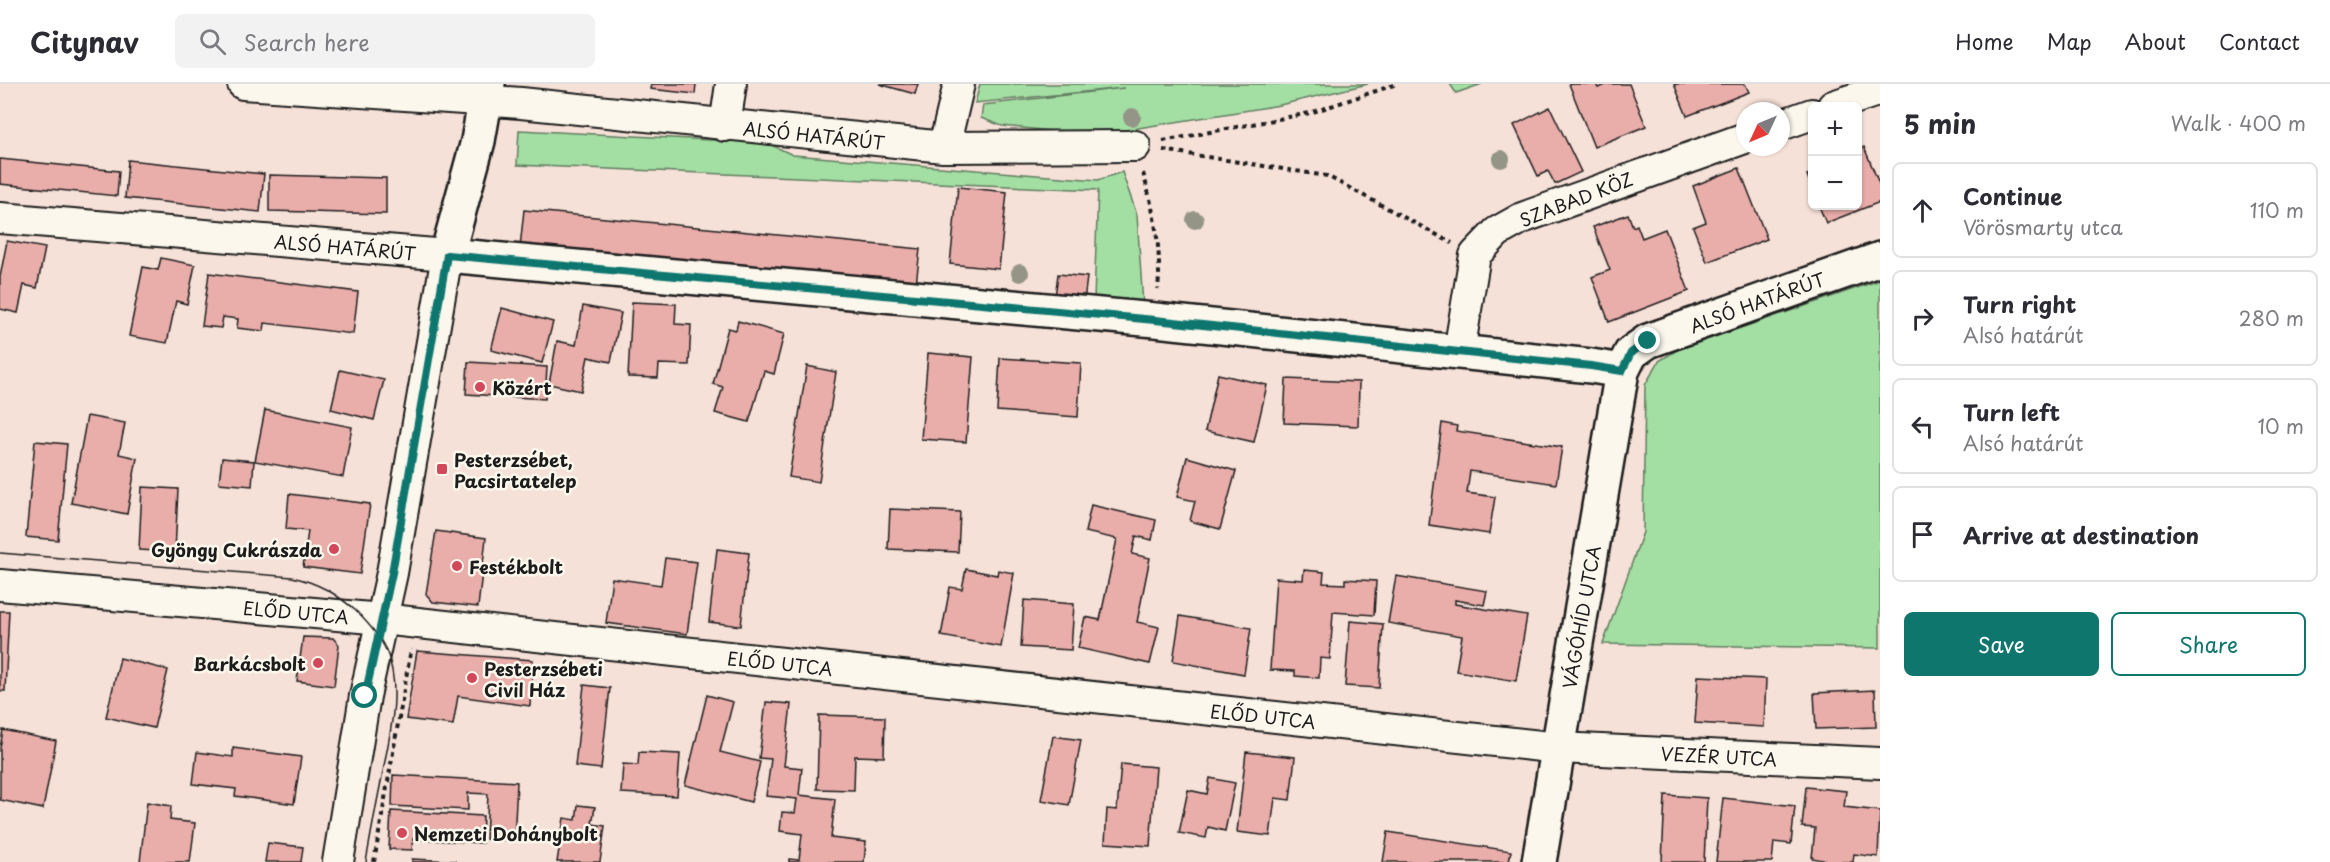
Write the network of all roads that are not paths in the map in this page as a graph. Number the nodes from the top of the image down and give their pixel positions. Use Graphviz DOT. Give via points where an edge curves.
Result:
graph roads {
  1 [pos="731,84"];
  2 [pos="958,84"];
  3 [pos="255,85"];
  4 [pos="1880,90"];
  5 [pos="487,92"];
  6 [pos="1845,102"];
  7 [pos="1808,115"];
  8 [pos="1790,122"];
  9 [pos="725,126"];
  10 [pos="1736,141"];
  11 [pos="1135,146"];
  12 [pos="944,147"];
  13 [pos="0,218"];
  14 [pos="447,255"];
  15 [pos="1880,259"];
  16 [pos="1459,352"];
  17 [pos="1622,371"];
  18 [pos="0,585"];
  19 [pos="382,619"];
  20 [pos="1558,748"];
  21 [pos="1880,763"];
  22 [pos="338,862"];
  23 [pos="1539,862"];
  1 -- 9 [label="street"];
  2 -- 12 [label="street"];
  3 -- 5 [label="street, ALSÓ HATÁRÚT"];
  4 -- 6 [label="street"];
  5 -- 9 [label="street, ALSÓ HATÁRÚT"];
  5 -- 14 [label="street"];
  7 -- 8 [label="street"];
  9 -- 12 [label="street, ALSÓ HATÁRÚT"];
  10 -- 16 [label="street, SZABAD KÖZ" via="1522,218 1497,232 1475,255"];
  11 -- 12 [label="street, ALSÓ HATÁRÚT"];
  13 -- 14 [label="street, ALSÓ HATÁRÚT"];
  14 -- 16 [label="street, ALSÓ HATÁRÚT"];
  14 -- 19 [label="street"];
  15 -- 17 [label="street, ALSÓ HATÁRÚT" via="1648,341 1631,353"];
  16 -- 17 [label="street, ALSÓ HATÁRÚT"];
  17 -- 20 [label="street, VÁGÓHÍD UTCA"];
  18 -- 19 [label="street, ELŐD UTCA"];
  19 -- 20 [label="street, ELŐD UTCA"];
  19 -- 22 [label="street" via="365,696"];
  20 -- 21 [label="street, VEZÉR UTCA"];
  20 -- 23 [label="street, VÁGÓHÍD UTCA"];
}
